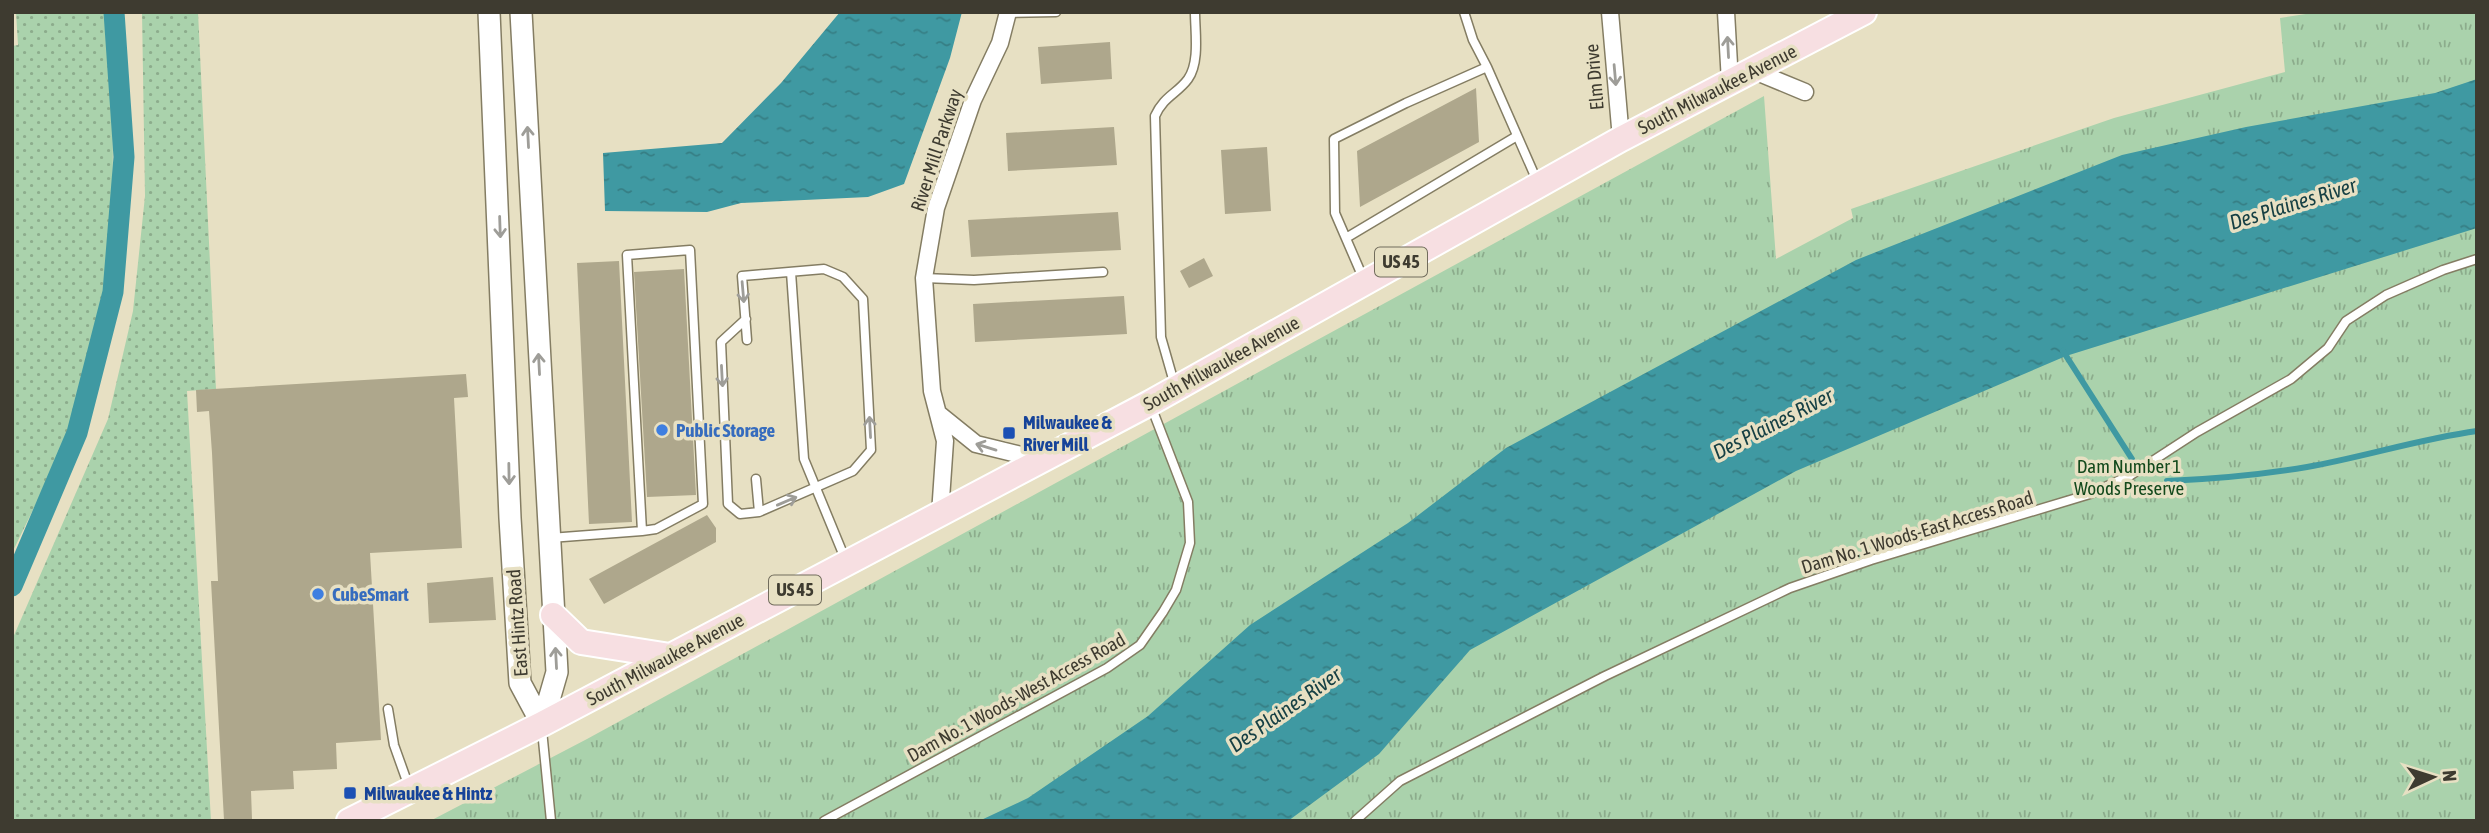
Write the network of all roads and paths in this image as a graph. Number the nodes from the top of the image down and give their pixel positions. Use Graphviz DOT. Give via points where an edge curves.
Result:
graph roads {
  1 [pos="489,12"];
  2 [pos="521,12"];
  3 [pos="1056,12"];
  4 [pos="1195,12"];
  5 [pos="1464,12"];
  6 [pos="1610,12"];
  7 [pos="1726,12"];
  8 [pos="1864,12"];
  9 [pos="1008,13"];
  10 [pos="1487,67"];
  11 [pos="1752,70"];
  12 [pos="1730,82"];
  13 [pos="1804,92"];
  14 [pos="1517,136"];
  15 [pos="1621,139"];
  16 [pos="1539,185"];
  17 [pos="1346,237"];
  18 [pos="2477,259"];
  19 [pos="791,272"];
  20 [pos="1102,272"];
  21 [pos="924,278"];
  22 [pos="1365,282"];
  23 [pos="746,319"];
  24 [pos="747,340"];
  25 [pos="1176,388"];
  26 [pos="1150,403"];
  27 [pos="940,415"];
  28 [pos="1042,460"];
  29 [pos="756,479"];
  30 [pos="815,489"];
  31 [pos="759,512"];
  32 [pos="940,514"];
  33 [pos="642,531"];
  34 [pos="549,538"];
  35 [pos="846,563"];
  36 [pos="553,615"];
  37 [pos="670,656"];
  38 [pos="388,709"];
  39 [pos="542,724"];
  40 [pos="410,790"];
  41 [pos="349,821"];
  42 [pos="551,821"];
  43 [pos="824,821"];
  44 [pos="1355,821"];
  1 -- 39 [label="main road, East Hintz Road, one-way" via="520,683"];
  34 -- 2 [label="main road, East Hintz Road, one-way"];
  3 -- 9 [label="lane"];
  4 -- 25 [label="lane" via="1194,61 1188,78 1161,101 1155,116 1161,337"];
  5 -- 10 [label="lane"];
  6 -- 15 [label="street, Elm Drive, one-way"];
  12 -- 7 [label="street, one-way"];
  8 -- 11 [label="main road, South Milwaukee Avenue / US 45"];
  9 -- 21 [label="street, River Mill Parkway" via="1000,43 972,100 936,208"];
  10 -- 14 [label="lane"];
  10 -- 17 [label="lane" via="1334,139 1335,213"];
  11 -- 12 [label="main road, South Milwaukee Avenue / US 45"];
  11 -- 13 [label="street"];
  12 -- 15 [label="main road, South Milwaukee Avenue / US 45"];
  14 -- 16 [label="lane"];
  14 -- 17 [label="lane"];
  15 -- 16 [label="main road, South Milwaukee Avenue / US 45"];
  16 -- 22 [label="main road, South Milwaukee Avenue / US 45"];
  17 -- 22 [label="lane"];
  18 -- 44 [label="lane, Dam No. 1 Woods-East Access Road" via="2386,295 2346,321 2328,348 2291,379 2131,475 2090,494 1790,588 1400,781"];
  19 -- 23 [label="lane, one-way" via="742,276"];
  19 -- 30 [label="lane" via="804,458"];
  30 -- 19 [label="lane, one-way" via="853,471 871,450 863,299 843,277 824,269"];
  20 -- 21 [label="lane" via="974,280"];
  21 -- 27 [label="street, River Mill Parkway" via="932,391"];
  22 -- 25 [label="main road, South Milwaukee Avenue / US 45"];
  23 -- 24 [label="lane"];
  23 -- 31 [label="lane, one-way" via="721,342 728,504 740,514"];
  25 -- 26 [label="main road, South Milwaukee Avenue / US 45"];
  26 -- 28 [label="main road, South Milwaukee Avenue / US 45"];
  26 -- 43 [label="lane, Dam No. 1 Woods-West Access Road" via="1188,502 1190,543 1176,590 1140,645 1107,668"];
  28 -- 27 [label="street, one-way" via="976,444"];
  27 -- 32 [label="street, River Mill Parkway" via="945,440"];
  28 -- 32 [label="main road, South Milwaukee Avenue / US 45"];
  29 -- 31 [label="lane"];
  31 -- 30 [label="lane, one-way"];
  30 -- 35 [label="lane"];
  32 -- 35 [label="main road, South Milwaukee Avenue / US 45"];
  33 -- 33 [label="lane" via="656,529 703,504 690,250 627,255"];
  33 -- 34 [label="lane"];
  34 -- 36 [label="main road, East Hintz Road"];
  35 -- 37 [label="main road, South Milwaukee Avenue / US 45"];
  36 -- 37 [label="main road" via="580,642"];
  39 -- 36 [label="main road, East Hintz Road, one-way" via="556,671"];
  37 -- 39 [label="main road, South Milwaukee Avenue / US 45"];
  38 -- 40 [label="lane" via="394,745"];
  39 -- 40 [label="main road, South Milwaukee Avenue / US 45"];
  39 -- 42 [label="lane"];
  40 -- 41 [label="main road, South Milwaukee Avenue / US 45"];
}
